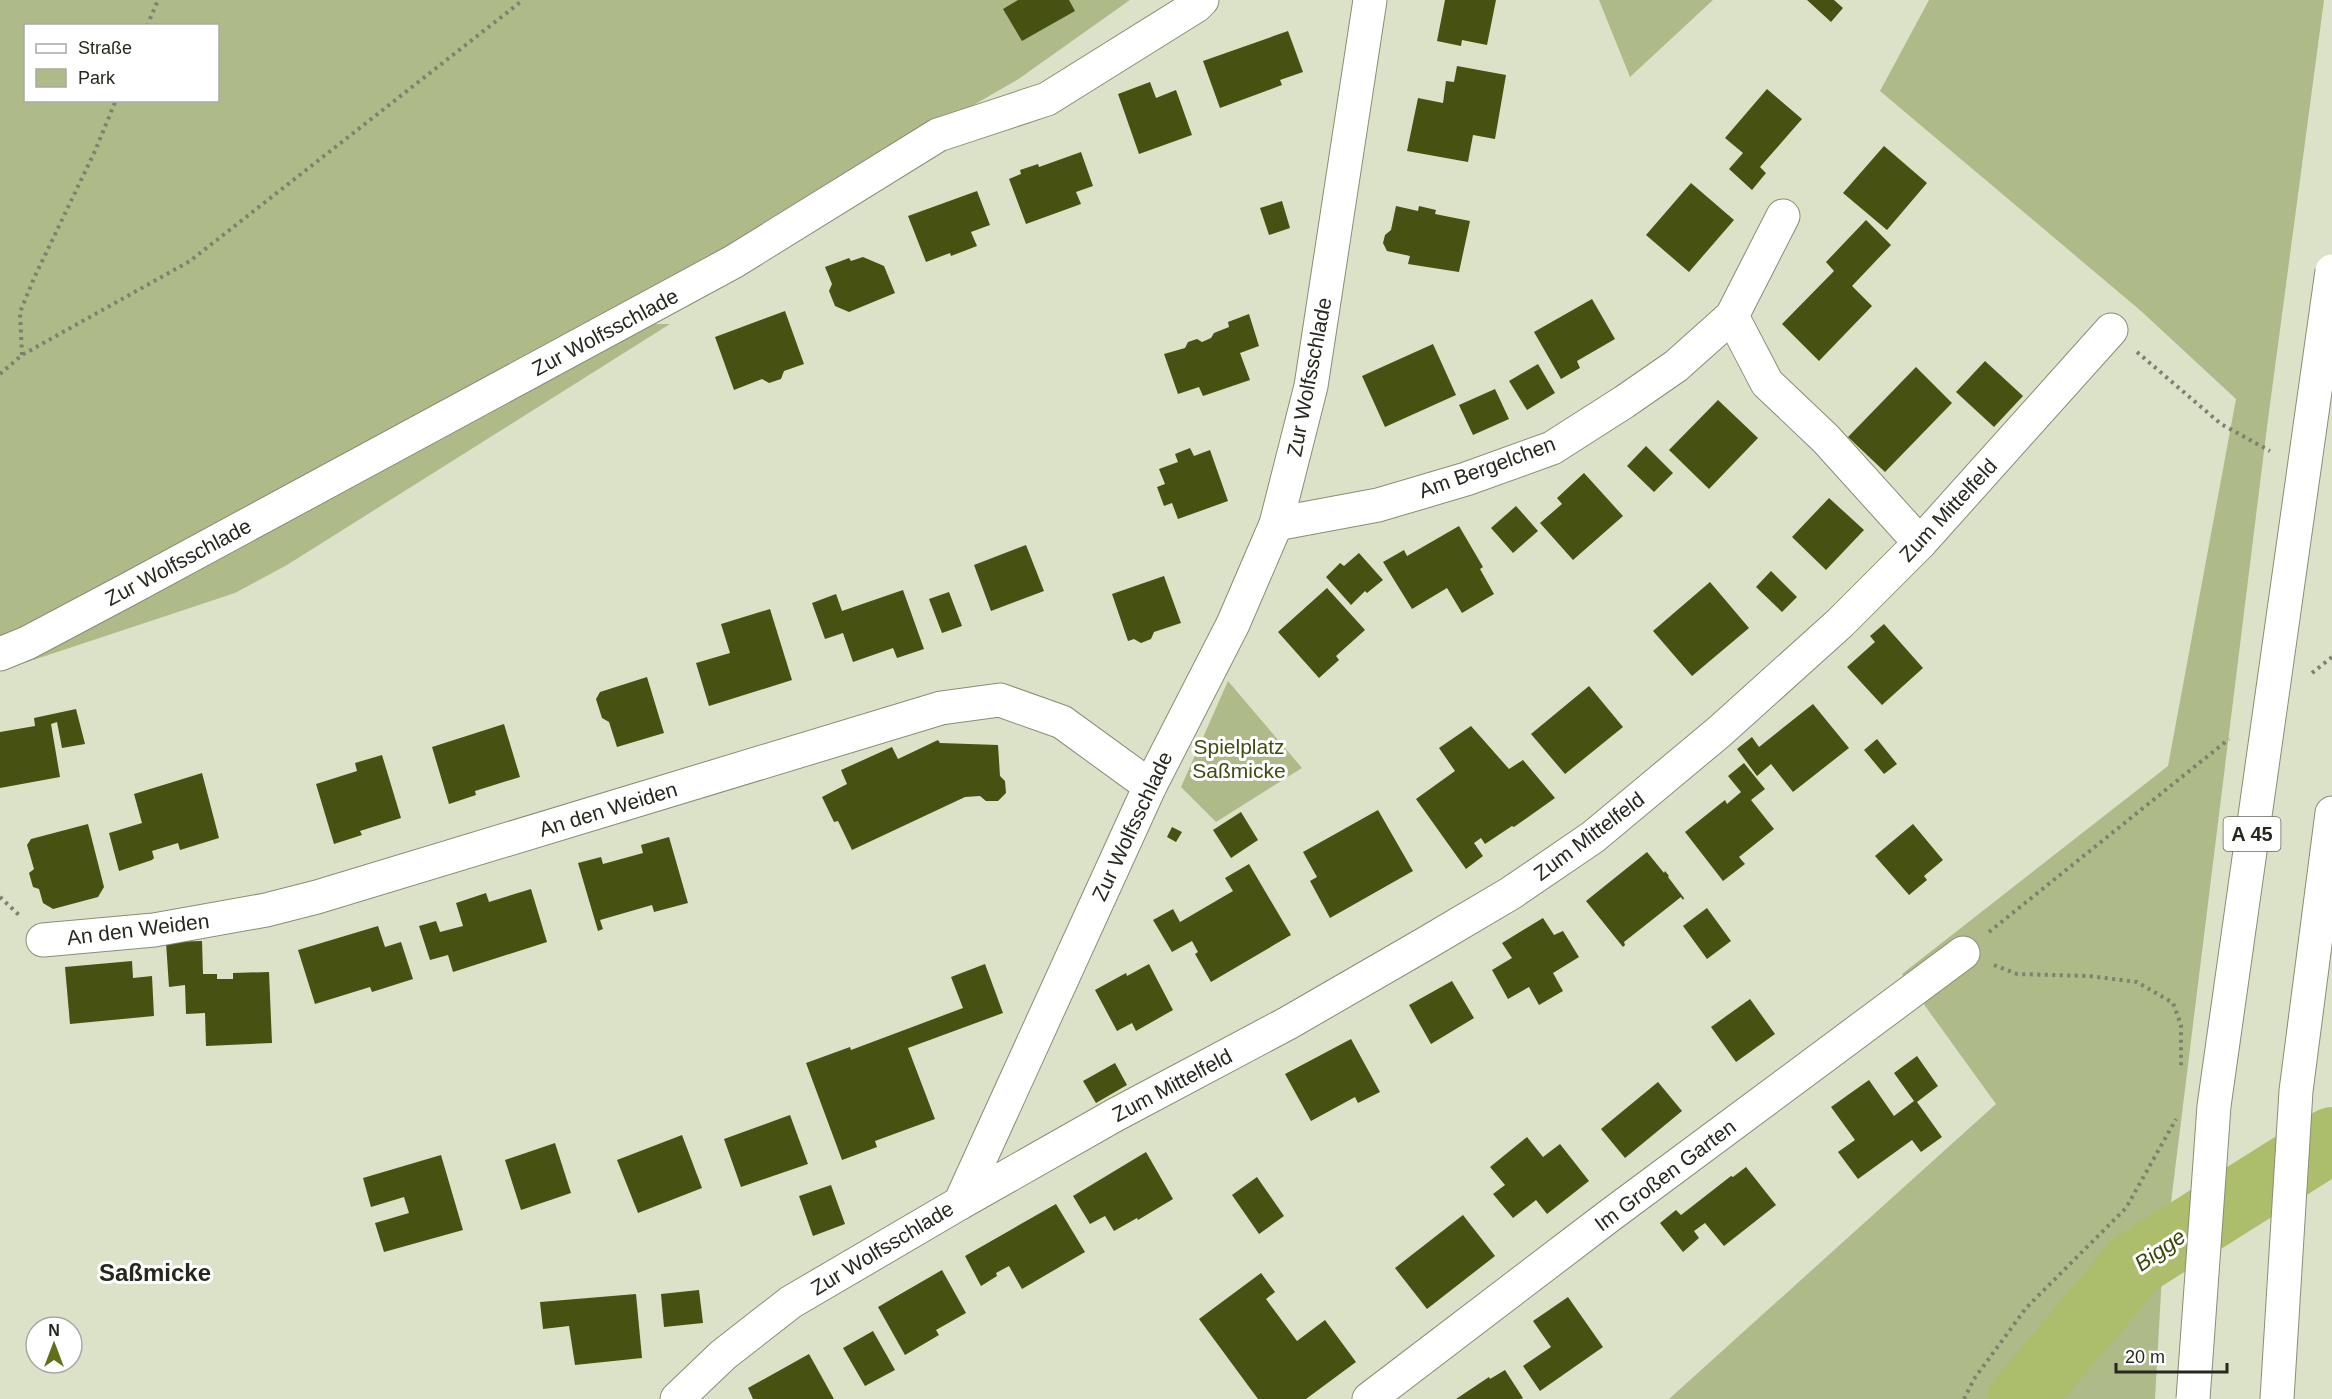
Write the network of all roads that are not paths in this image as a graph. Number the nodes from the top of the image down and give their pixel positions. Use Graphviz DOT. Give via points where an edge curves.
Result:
graph roads {
  1 [pos="1202,0"];
  2 [pos="1370,0"];
  3 [pos="1783,216"];
  4 [pos="2332,271"];
  5 [pos="1732,316"];
  6 [pos="2112,330"];
  7 [pos="1276,524"];
  8 [pos="1920,543"];
  9 [pos="0,654"];
  10 [pos="1150,786"];
  11 [pos="2332,813"];
  12 [pos="43,940"];
  13 [pos="1963,953"];
  14 [pos="960,1203"];
  15 [pos="677,1399"];
  16 [pos="1369,1399"];
  17 [pos="2193,1399"];
  18 [pos="2277,1399"];
  1 -- 9 [label="main road, Zur Wolfsschlade" via="1047,99 938,135 733,262 117,595"];
  2 -- 7 [label="main road, Zur Wolfsschlade" via="1311,386"];
  3 -- 5 [label="main road, Am Bergelchen"];
  4 -- 17 [label="main road, A 45, bridge" via="2214,1106"];
  5 -- 7 [label="main road, Am Bergelchen" via="1676,366 1552,448 1466,479 1378,504"];
  5 -- 8 [label="main road" via="1767,384 1826,439"];
  6 -- 8 [label="main road, Zum Mittelfeld"];
  7 -- 10 [label="main road, Zur Wolfsschlade" via="1233,624"];
  8 -- 14 [label="main road, Zum Mittelfeld" via="1840,623 1719,732 1593,837 1511,893 1424,945"];
  10 -- 12 [label="main road, An den Weiden" via="1062,722 1000,700 941,708 317,897 154,930"];
  10 -- 14 [label="main road, Zur Wolfsschlade"];
  11 -- 18 [label="main road" via="2296,1091"];
  13 -- 16 [label="main road, Im Großen Garten"];
  14 -- 15 [label="main road, Zur Wolfsschlade" via="791,1302 723,1355"];
}
